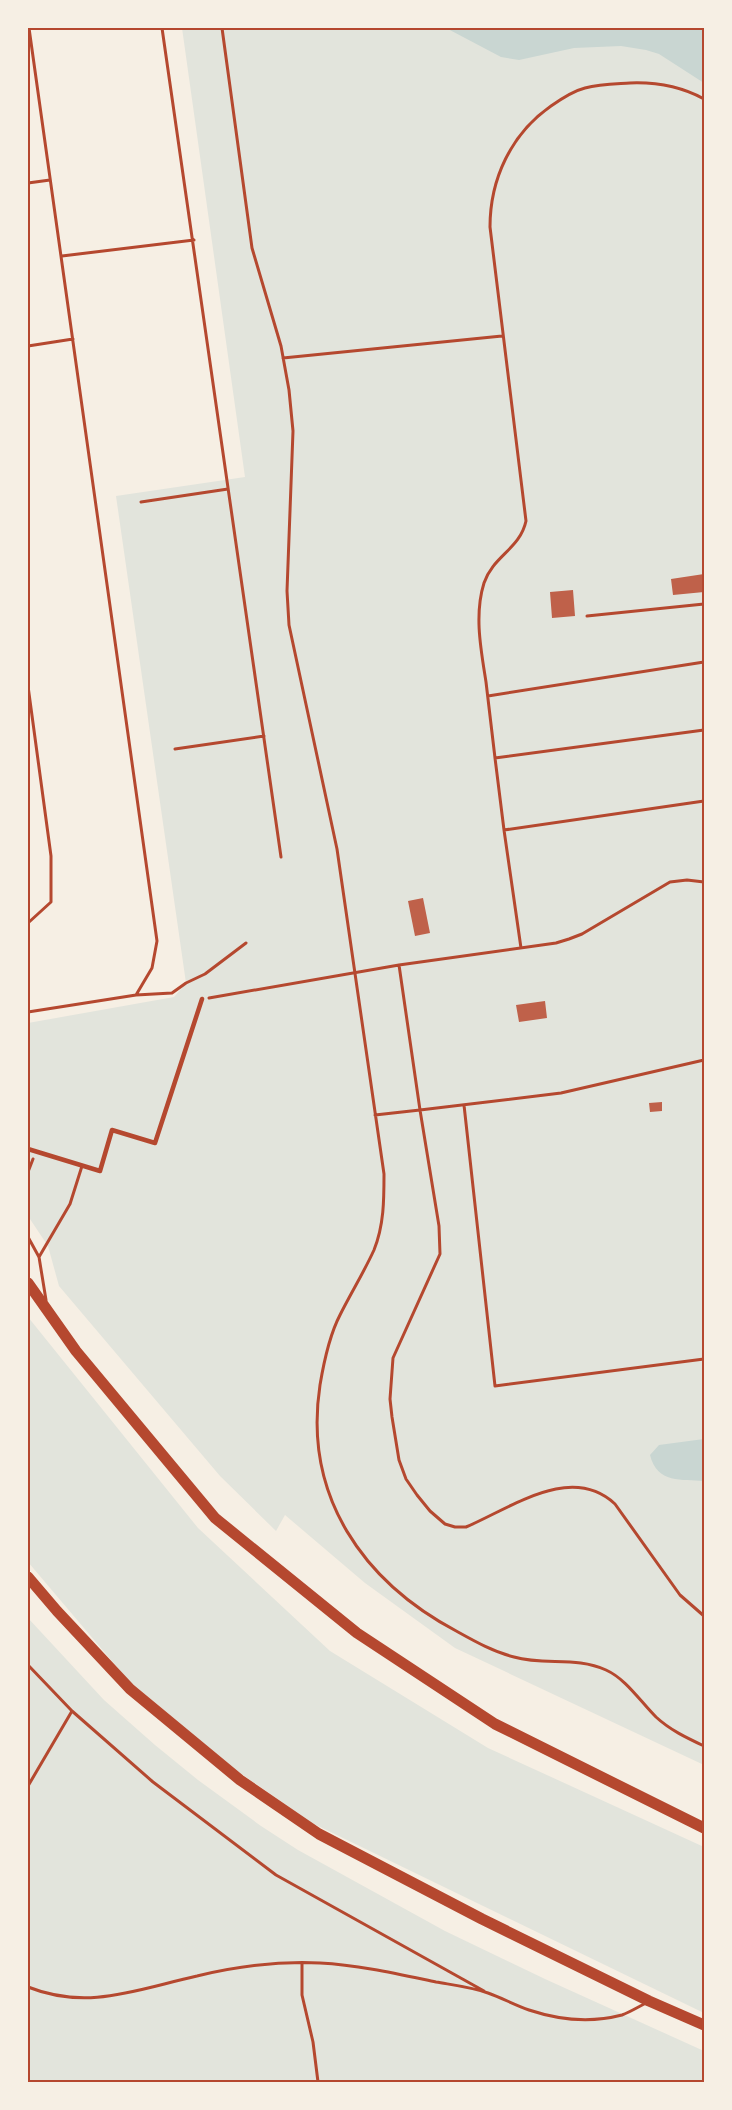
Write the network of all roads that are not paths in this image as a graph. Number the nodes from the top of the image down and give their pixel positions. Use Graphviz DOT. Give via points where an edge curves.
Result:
graph roads {
  1 [pos="29,28"];
  2 [pos="162,28"];
  3 [pos="50,180"];
  4 [pos="28,183"];
  5 [pos="194,240"];
  6 [pos="62,256"];
  7 [pos="73,339"];
  8 [pos="28,346"];
  9 [pos="228,489"];
  10 [pos="141,502"];
  11 [pos="28,686"];
  12 [pos="264,736"];
  13 [pos="175,749"];
  14 [pos="282,857"];
  15 [pos="28,923"];
  16 [pos="246,943"];
  17 [pos="136,994"];
  18 [pos="202,1000"];
  19 [pos="28,1012"];
  20 [pos="28,1149"];
  21 [pos="82,1166"];
  22 [pos="28,1237"];
  23 [pos="39,1257"];
  24 [pos="28,1283"];
  25 [pos="47,1310"];
  26 [pos="28,1577"];
  27 [pos="28,1665"];
  28 [pos="72,1711"];
  29 [pos="28,1786"];
  30 [pos="704,1828"];
  31 [pos="302,1963"];
  32 [pos="28,1987"];
  33 [pos="487,1992"];
  34 [pos="649,2000"];
  35 [pos="704,2025"];
  36 [pos="318,2082"];
  1 -- 3 [label="lane"];
  2 -- 5 [label="lane"];
  3 -- 4 [label="lane"];
  3 -- 6 [label="lane"];
  5 -- 6 [label="lane"];
  5 -- 9 [label="lane"];
  6 -- 7 [label="lane"];
  7 -- 8 [label="lane"];
  7 -- 17 [label="lane" via="157,941 152,968"];
  9 -- 10 [label="lane"];
  9 -- 12 [label="lane"];
  11 -- 15 [label="lane" via="51,856 51,902"];
  12 -- 13 [label="lane"];
  12 -- 14 [label="lane"];
  16 -- 17 [label="lane" via="205,974 172,993"];
  17 -- 19 [label="lane"];
  18 -- 21 [label="street" via="155,1143 112,1130 100,1171"];
  20 -- 21 [label="street"];
  21 -- 23 [label="lane" via="70,1204"];
  22 -- 23 [label="lane"];
  23 -- 25 [label="lane"];
  24 -- 25 [label="highway"];
  25 -- 30 [label="highway" via="76,1351 215,1518 356,1633 495,1724"];
  26 -- 34 [label="highway" via="130,1689 240,1780 319,1834 482,1919"];
  27 -- 28 [label="lane"];
  28 -- 29 [label="lane"];
  28 -- 33 [label="lane" via="153,1782 276,1875"];
  31 -- 32 [label="lane" via="242,1967 112,1997 54,1996"];
  31 -- 33 [label="lane" via="369,1969"];
  31 -- 36 [label="lane" via="302,1995"];
  33 -- 34 [label="lane" via="528,2010 567,2020 624,2014"];
  34 -- 35 [label="highway"];
}
